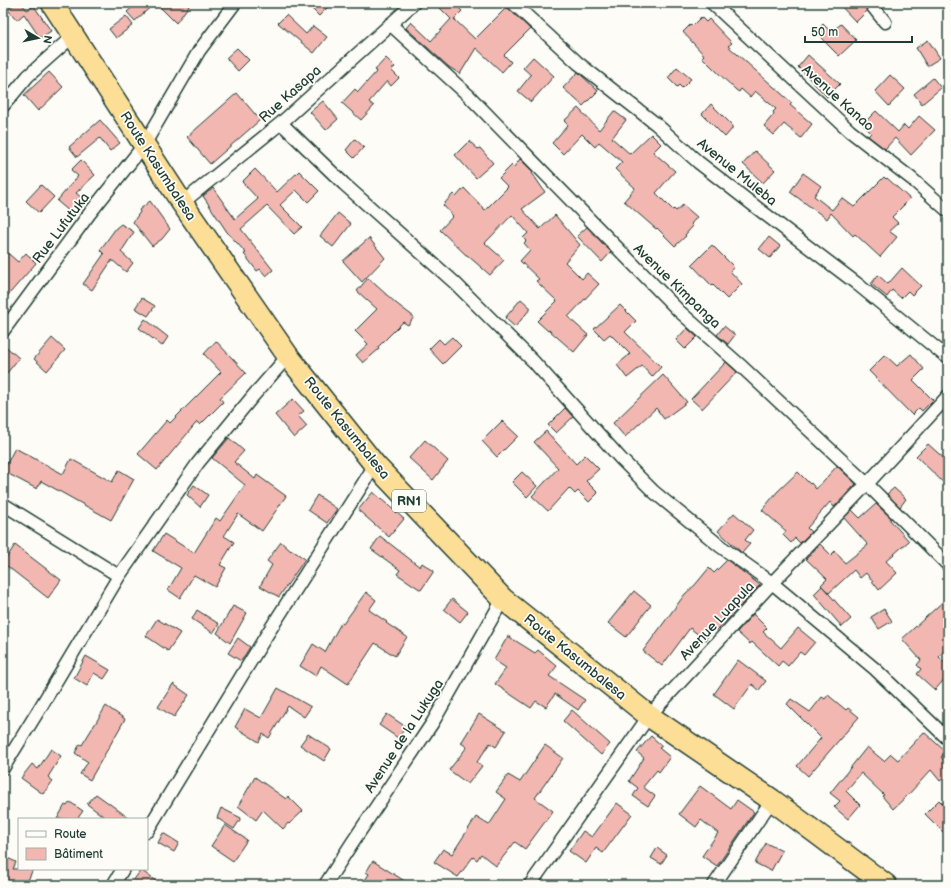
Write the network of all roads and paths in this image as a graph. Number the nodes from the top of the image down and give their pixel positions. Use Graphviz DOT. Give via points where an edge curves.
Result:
graph roads {
  1 [pos="235,3"];
  2 [pos="414,3"];
  3 [pos="512,3"];
  4 [pos="712,3"];
  5 [pos="870,3"];
  6 [pos="59,6"];
  7 [pos="885,22"];
  8 [pos="390,24"];
  9 [pos="74,35"];
  10 [pos="3,106"];
  11 [pos="281,123"];
  12 [pos="144,144"];
  13 [pos="182,203"];
  14 [pos="948,211"];
  15 [pos="3,331"];
  16 [pos="288,356"];
  17 [pos="948,358"];
  18 [pos="948,396"];
  19 [pos="375,465"];
  20 [pos="867,484"];
  21 [pos="3,504"];
  22 [pos="948,565"];
  23 [pos="119,576"];
  24 [pos="772,583"];
  25 [pos="504,600"];
  26 [pos="649,716"];
  27 [pos="948,739"];
  28 [pos="3,768"];
  29 [pos="772,800"];
  30 [pos="148,828"];
  31 [pos="122,870"];
  32 [pos="877,882"];
  33 [pos="113,885"];
  34 [pos="325,885"];
  35 [pos="530,885"];
  36 [pos="714,885"];
  1 -- 12 [label="street, Rue Lufutuka" via="200,50"];
  2 -- 8 [label="street, Rue Kasapa"];
  3 -- 17 [label="street, Avenue Muleba" via="578,63 656,124 698,162 856,282"];
  4 -- 14 [label="street, Avenue Kanao" via="850,131 912,179"];
  5 -- 7 [label="street"];
  6 -- 9 [label="highway, Route Kasumbalesa / RN1"];
  8 -- 11 [label="street, Rue Kasapa"];
  8 -- 20 [label="street, Avenue Kimpanga" via="468,95 679,311"];
  9 -- 10 [label="street" via="28,76"];
  9 -- 12 [label="highway, Route Kasumbalesa / RN1"];
  11 -- 13 [label="street, Rue Kasapa"];
  11 -- 24 [label="street" via="344,184 454,283 533,361 654,492 720,546"];
  12 -- 13 [label="highway, Route Kasumbalesa / RN1"];
  12 -- 15 [label="street, Rue Lufutuka"];
  13 -- 16 [label="highway, Route Kasumbalesa / RN1"];
  16 -- 19 [label="highway, Route Kasumbalesa / RN1"];
  16 -- 23 [label="street" via="198,463"];
  18 -- 20 [label="street, Avenue Luapula"];
  19 -- 25 [label="highway, Route Kasumbalesa / RN1"];
  19 -- 30 [label="street"];
  20 -- 22 [label="street, Avenue Kimpanga"];
  20 -- 24 [label="street, Avenue Luapula"];
  21 -- 23 [label="street"];
  23 -- 28 [label="street"];
  24 -- 26 [label="street, Avenue Luapula"];
  24 -- 27 [label="street" via="875,669"];
  25 -- 26 [label="highway, Route Kasumbalesa / RN1"];
  25 -- 34 [label="street, Avenue de la Lukuga" via="433,722"];
  26 -- 29 [label="highway, Route Kasumbalesa / RN1"];
  26 -- 35 [label="street, Avenue Luapula"];
  29 -- 32 [label="highway, Route Kasumbalesa / RN1"];
  29 -- 36 [label="street"];
  31 -- 33 [label="street"];
}
